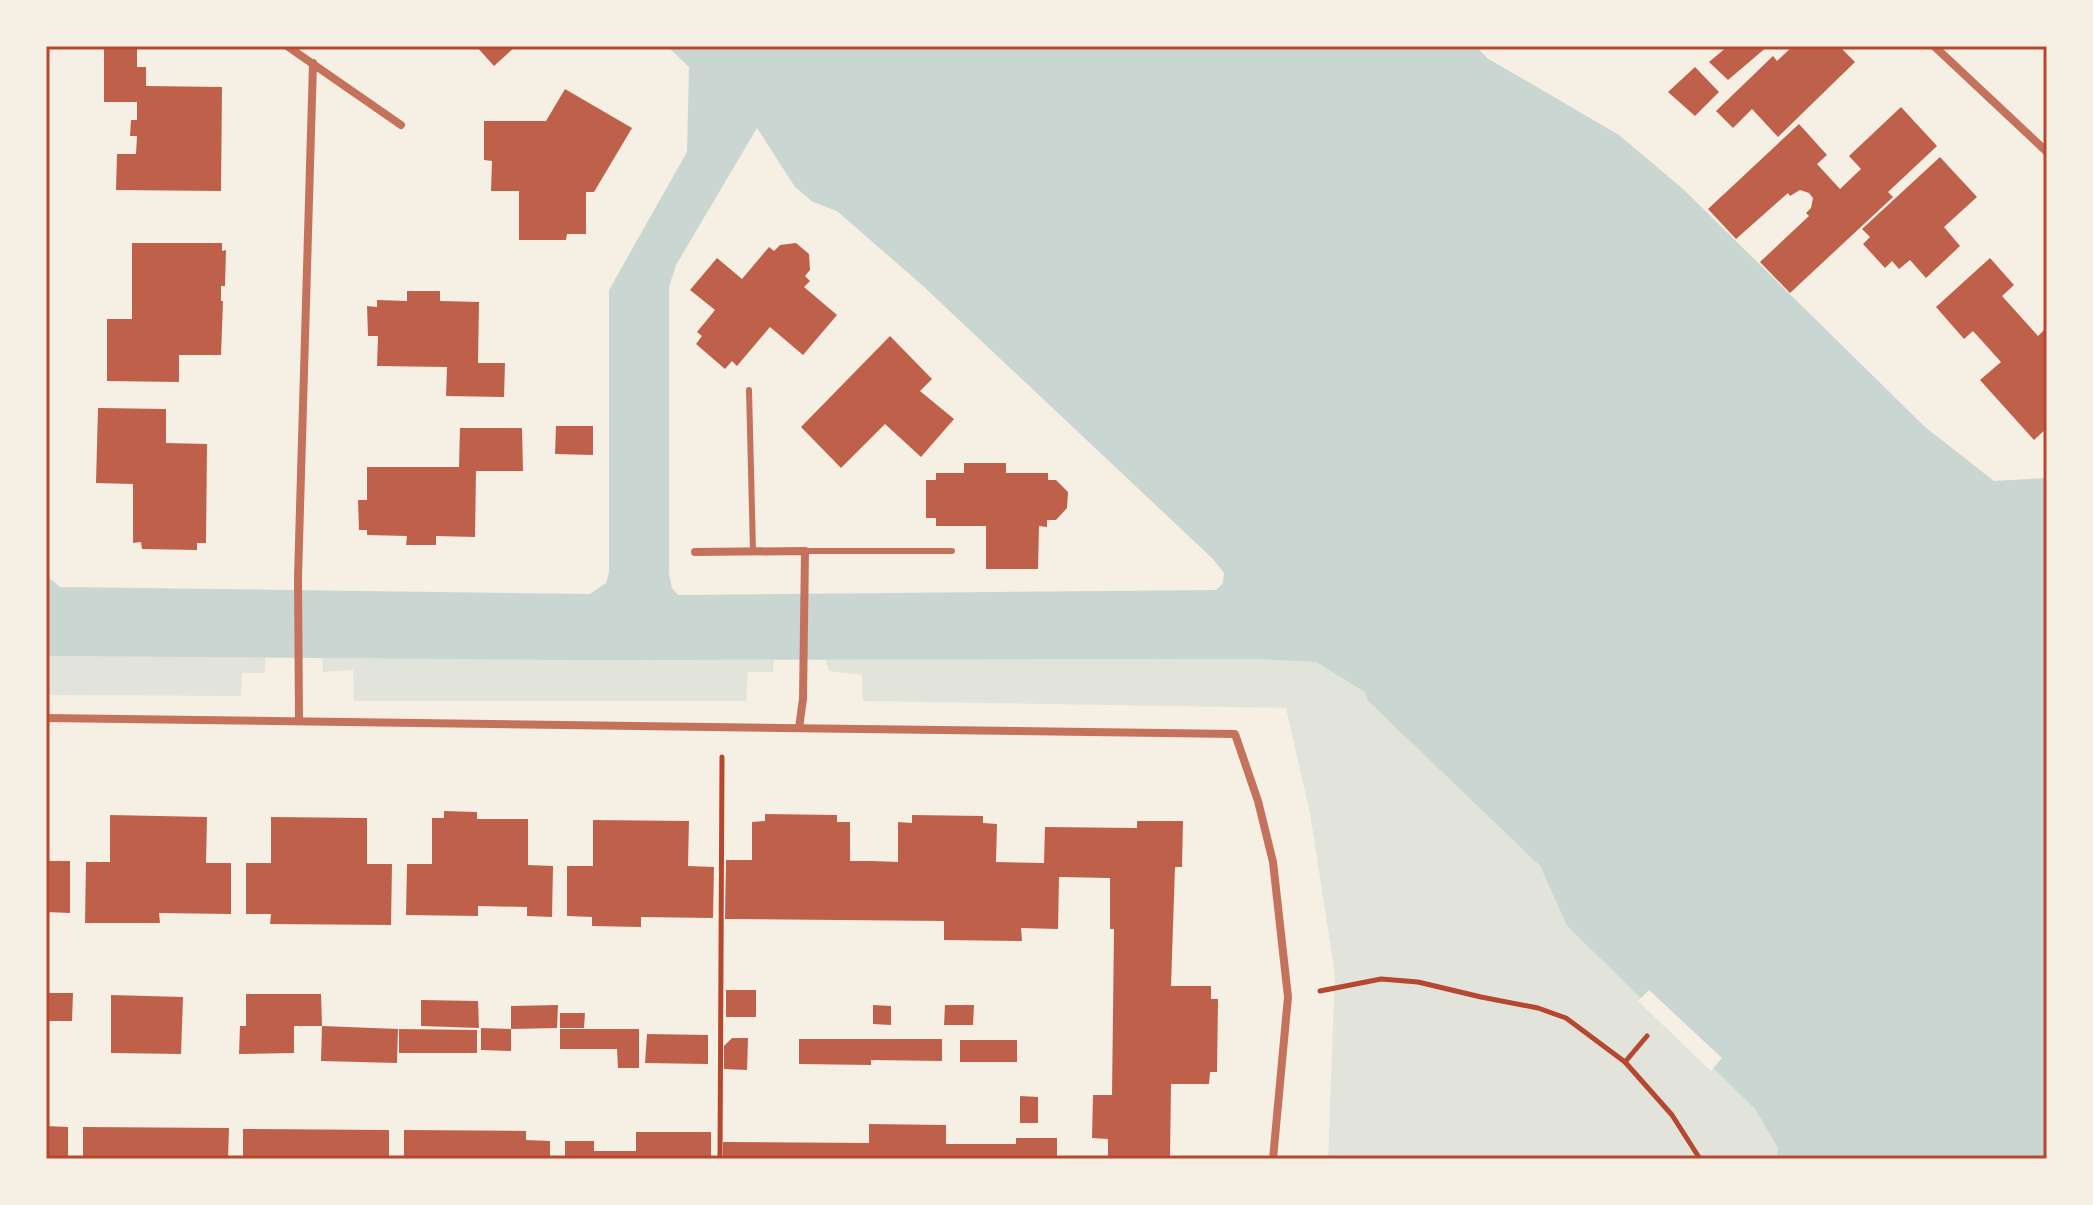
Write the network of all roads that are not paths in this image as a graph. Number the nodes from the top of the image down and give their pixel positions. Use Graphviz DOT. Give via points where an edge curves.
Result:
graph roads {
  1 [pos="287,46"];
  2 [pos="1934,46"];
  3 [pos="313,63"];
  4 [pos="401,125"];
  5 [pos="2047,152"];
  6 [pos="749,390"];
  7 [pos="753,551"];
  8 [pos="805,551"];
  9 [pos="952,551"];
  10 [pos="695,552"];
  11 [pos="46,718"];
  12 [pos="299,721"];
  13 [pos="799,728"];
  14 [pos="1273,1159"];
  1 -- 3 [label="street"];
  2 -- 5 [label="street"];
  3 -- 4 [label="street"];
  3 -- 12 [label="street" via="298,577"];
  6 -- 7 [label="lane"];
  7 -- 8 [label="street"];
  7 -- 10 [label="street"];
  8 -- 9 [label="lane"];
  8 -- 13 [label="street"];
  11 -- 12 [label="street"];
  12 -- 13 [label="street"];
  13 -- 14 [label="street" via="1235,734 1273,862 1288,997"];
}
